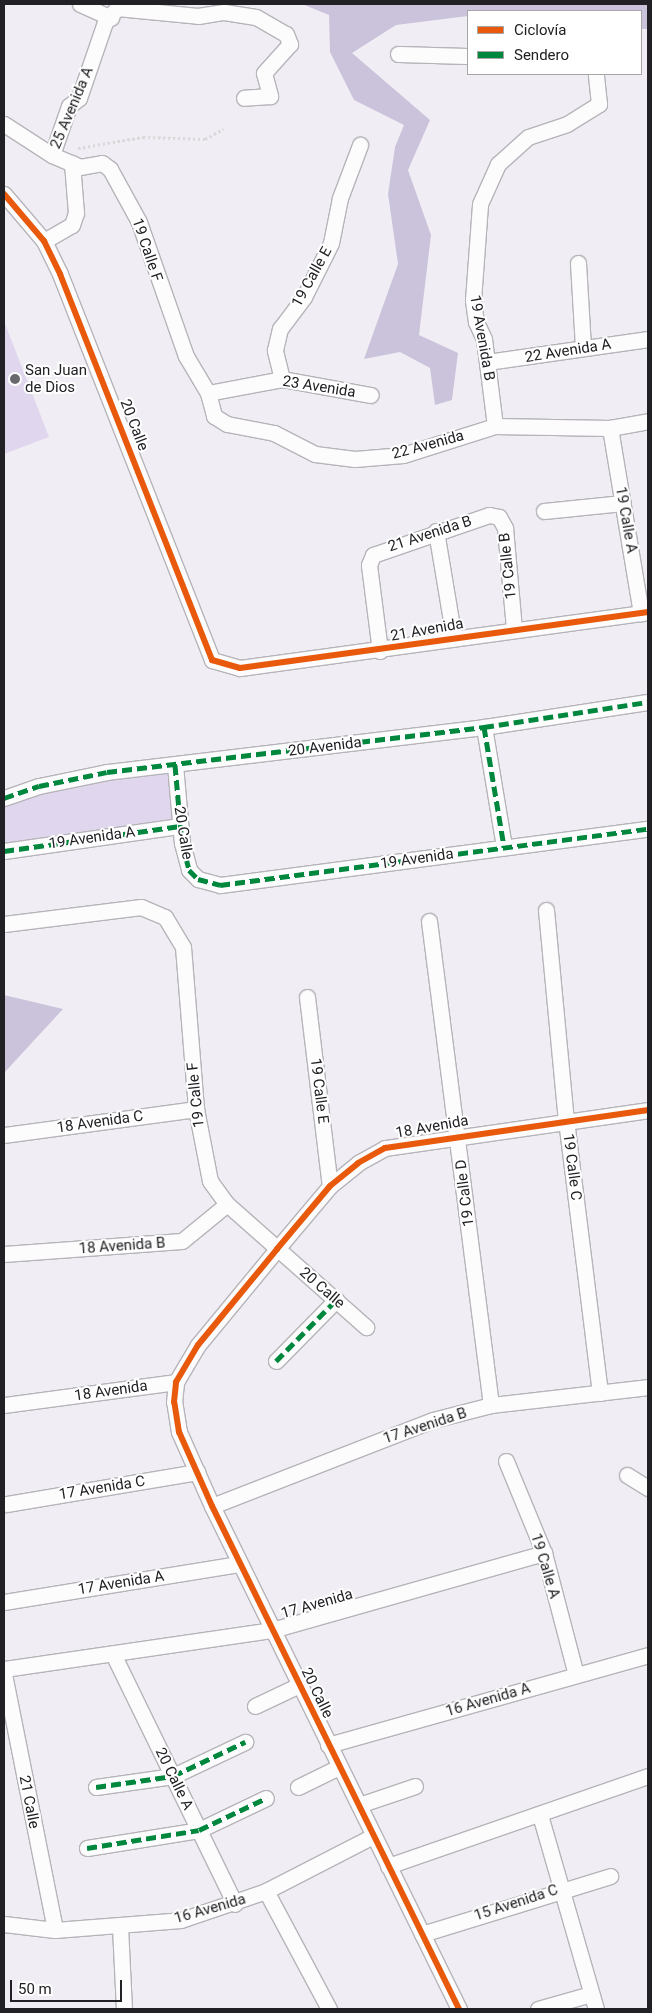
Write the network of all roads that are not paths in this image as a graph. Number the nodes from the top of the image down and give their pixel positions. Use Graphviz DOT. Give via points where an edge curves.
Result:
graph roads {
  1 [pos="80,4"];
  2 [pos="114,13"];
  3 [pos="398,54"];
  4 [pos="467,56"];
  5 [pos="596,75"];
  6 [pos="244,98"];
  7 [pos="4,124"];
  8 [pos="360,145"];
  9 [pos="52,155"];
  10 [pos="72,163"];
  11 [pos="4,194"];
  12 [pos="44,241"];
  13 [pos="578,263"];
  14 [pos="648,339"];
  15 [pos="583,347"];
  16 [pos="487,362"];
  17 [pos="282,379"];
  18 [pos="208,393"];
  19 [pos="371,395"];
  20 [pos="214,416"];
  21 [pos="648,421"];
  22 [pos="495,426"];
  23 [pos="610,428"];
  24 [pos="623,503"];
  25 [pos="544,511"];
  26 [pos="489,515"];
  27 [pos="436,531"];
  28 [pos="645,612"];
  29 [pos="514,628"];
  30 [pos="454,638"];
  31 [pos="380,651"];
  32 [pos="212,660"];
  33 [pos="648,702"];
  34 [pos="484,727"];
  35 [pos="174,765"];
  36 [pos="4,798"];
  37 [pos="180,826"];
  38 [pos="648,829"];
  39 [pos="504,847"];
  40 [pos="4,851"];
  41 [pos="189,870"];
  42 [pos="546,910"];
  43 [pos="428,921"];
  44 [pos="4,924"];
  45 [pos="307,997"];
  46 [pos="196,1109"];
  47 [pos="648,1110"];
  48 [pos="566,1120"];
  49 [pos="458,1135"];
  50 [pos="4,1136"];
  51 [pos="330,1186"];
  52 [pos="227,1204"];
  53 [pos="277,1249"];
  54 [pos="4,1254"];
  55 [pos="336,1300"];
  56 [pos="366,1327"];
  57 [pos="276,1361"];
  58 [pos="176,1382"];
  59 [pos="648,1387"];
  60 [pos="600,1393"];
  61 [pos="4,1405"];
  62 [pos="491,1406"];
  63 [pos="506,1461"];
  64 [pos="197,1472"];
  65 [pos="626,1475"];
  66 [pos="648,1488"];
  67 [pos="6,1504"];
  68 [pos="212,1506"];
  69 [pos="544,1553"];
  70 [pos="239,1564"];
  71 [pos="4,1602"];
  72 [pos="272,1630"];
  73 [pos="113,1654"];
  74 [pos="648,1655"];
  75 [pos="4,1669"];
  76 [pos="4,1674"];
  77 [pos="576,1675"];
  78 [pos="299,1684"];
  79 [pos="254,1706"];
  80 [pos="245,1742"];
  81 [pos="328,1745"];
  82 [pos="339,1766"];
  83 [pos="173,1776"];
  84 [pos="648,1776"];
  85 [pos="415,1786"];
  86 [pos="96,1787"];
  87 [pos="298,1787"];
  88 [pos="266,1798"];
  89 [pos="359,1806"];
  90 [pos="540,1815"];
  91 [pos="199,1830"];
  92 [pos="373,1836"];
  93 [pos="87,1848"];
  94 [pos="388,1866"];
  95 [pos="610,1876"];
  96 [pos="561,1889"];
  97 [pos="266,1891"];
  98 [pos="235,1904"];
  99 [pos="4,1924"];
  100 [pos="120,1926"];
  101 [pos="55,1930"];
  102 [pos="422,1934"];
  103 [pos="594,2002"];
  104 [pos="124,2009"];
  105 [pos="329,2009"];
  106 [pos="459,2009"];
  107 [pos="538,2009"];
  1 -- 2 [label="street"];
  2 -- 6 [label="street" via="198,16 224,12 256,17 286,34 290,44 264,73 270,96"];
  2 -- 9 [label="street, 25 Avenida A" via="105,22 79,98 70,106"];
  3 -- 4 [label="street"];
  5 -- 16 [label="street, 19 Avenida B" via="599,104 567,124 528,137 498,164 480,204 473,300"];
  7 -- 9 [label="street, 19 Calle F"];
  8 -- 17 [label="street, 19 Calle E" via="340,198 331,243 304,297 280,329 275,350"];
  9 -- 10 [label="street, 19 Calle F"];
  10 -- 12 [label="street" via="76,213 72,225"];
  10 -- 18 [label="street, 19 Calle F" via="80,167 102,162 110,169 139,222 173,328"];
  11 -- 12 [label="street, 20 Calle"];
  12 -- 32 [label="street, 20 Calle" via="119,419"];
  13 -- 15 [label="street"];
  14 -- 15 [label="street, 22 Avenida A"];
  15 -- 16 [label="street, 22 Avenida A"];
  16 -- 22 [label="street, 19 Avenida B"];
  17 -- 18 [label="street, 23 Avenida"];
  17 -- 19 [label="street, 23 Avenida"];
  18 -- 20 [label="street, 19 Calle F"];
  20 -- 22 [label="street, 22 Avenida" via="227,424 274,433 315,454 355,460 403,455"];
  21 -- 23 [label="street, 22 Avenida"];
  22 -- 23 [label="street, 22 Avenida"];
  23 -- 24 [label="street, 19 Calle A"];
  24 -- 25 [label="street"];
  24 -- 28 [label="street, 19 Calle A"];
  26 -- 27 [label="street, 21 Avenida B"];
  26 -- 29 [label="street, 19 Calle B" via="500,517 505,528"];
  27 -- 30 [label="street"];
  27 -- 31 [label="street, 21 Avenida B" via="373,554 369,564"];
  28 -- 29 [label="street, 21 Avenida"];
  29 -- 30 [label="street, 21 Avenida"];
  30 -- 31 [label="street, 21 Avenida"];
  31 -- 32 [label="street, 21 Avenida" via="240,668"];
  33 -- 34 [label="street, 20 Avenida"];
  34 -- 35 [label="street, 20 Avenida"];
  34 -- 39 [label="street"];
  35 -- 36 [label="street, 20 Avenida" via="107,772 39,786"];
  35 -- 37 [label="street, 20 Calle"];
  37 -- 40 [label="street, 19 Avenida A"];
  37 -- 41 [label="street, 20 Calle"];
  38 -- 39 [label="street, 19 Avenida"];
  39 -- 41 [label="street, 19 Avenida" via="220,885 198,878"];
  42 -- 48 [label="street, 19 Calle C"];
  43 -- 49 [label="street, 19 Calle D"];
  44 -- 46 [label="street, 19 Calle F" via="142,907 166,918 183,948"];
  45 -- 51 [label="street, 19 Calle E"];
  46 -- 50 [label="street, 18 Avenida C"];
  46 -- 52 [label="street, 19 Calle F" via="210,1182"];
  47 -- 48 [label="street, 18 Avenida"];
  48 -- 49 [label="street, 18 Avenida"];
  48 -- 60 [label="street, 19 Calle C"];
  49 -- 51 [label="street, 18 Avenida" via="385,1148 358,1163"];
  49 -- 62 [label="street, 19 Calle D"];
  51 -- 53 [label="street, 18 Avenida"];
  52 -- 53 [label="street, 19 Calle F"];
  52 -- 54 [label="street, 18 Avenida B" via="182,1241"];
  53 -- 55 [label="street, 20 Calle"];
  53 -- 58 [label="street, 18 Avenida" via="198,1345"];
  55 -- 56 [label="street, 20 Calle"];
  55 -- 57 [label="street"];
  58 -- 61 [label="street, 18 Avenida"];
  58 -- 64 [label="street, 20 Calle" via="174,1402 179,1432"];
  59 -- 60 [label="street, 17 Avenida B"];
  60 -- 62 [label="street, 17 Avenida B"];
  62 -- 68 [label="street, 17 Avenida B" via="433,1420"];
  63 -- 69 [label="street, 19 Calle A"];
  64 -- 67 [label="street, 17 Avenida C"];
  64 -- 68 [label="street, 20 Calle"];
  65 -- 66 [label="street"];
  68 -- 70 [label="street, 20 Calle"];
  69 -- 72 [label="street, 17 Avenida"];
  69 -- 77 [label="street, 19 Calle A"];
  70 -- 71 [label="street, 17 Avenida A"];
  70 -- 72 [label="street, 20 Calle"];
  72 -- 73 [label="street, 17 Avenida"];
  72 -- 78 [label="street, 20 Calle"];
  73 -- 75 [label="street, 17 Avenida"];
  73 -- 83 [label="street, 20 Calle A"];
  74 -- 77 [label="street, 16 Avenida A"];
  76 -- 101 [label="street, 21 Calle"];
  77 -- 81 [label="street, 16 Avenida A"];
  78 -- 79 [label="street"];
  78 -- 81 [label="street, 20 Calle"];
  80 -- 83 [label="street"];
  81 -- 82 [label="street, 20 Calle"];
  82 -- 87 [label="street"];
  82 -- 89 [label="street, 20 Calle"];
  83 -- 86 [label="street"];
  83 -- 91 [label="street, 20 Calle A"];
  84 -- 90 [label="street"];
  85 -- 89 [label="street"];
  88 -- 91 [label="street"];
  89 -- 92 [label="street, 20 Calle"];
  90 -- 94 [label="street"];
  90 -- 96 [label="street"];
  91 -- 93 [label="street"];
  91 -- 98 [label="street, 20 Calle A"];
  92 -- 94 [label="street, 20 Calle"];
  92 -- 97 [label="street, 16 Avenida"];
  94 -- 102 [label="street, 20 Calle"];
  95 -- 96 [label="street, 15 Avenida C"];
  96 -- 102 [label="street, 15 Avenida C"];
  96 -- 103 [label="street"];
  97 -- 98 [label="street, 16 Avenida"];
  97 -- 105 [label="street"];
  98 -- 100 [label="street, 16 Avenida" via="181,1920"];
  99 -- 101 [label="street, 16 Avenida"];
  100 -- 101 [label="street, 16 Avenida"];
  100 -- 104 [label="street"];
  102 -- 106 [label="street, 20 Calle"];
  103 -- 107 [label="street"];
}
